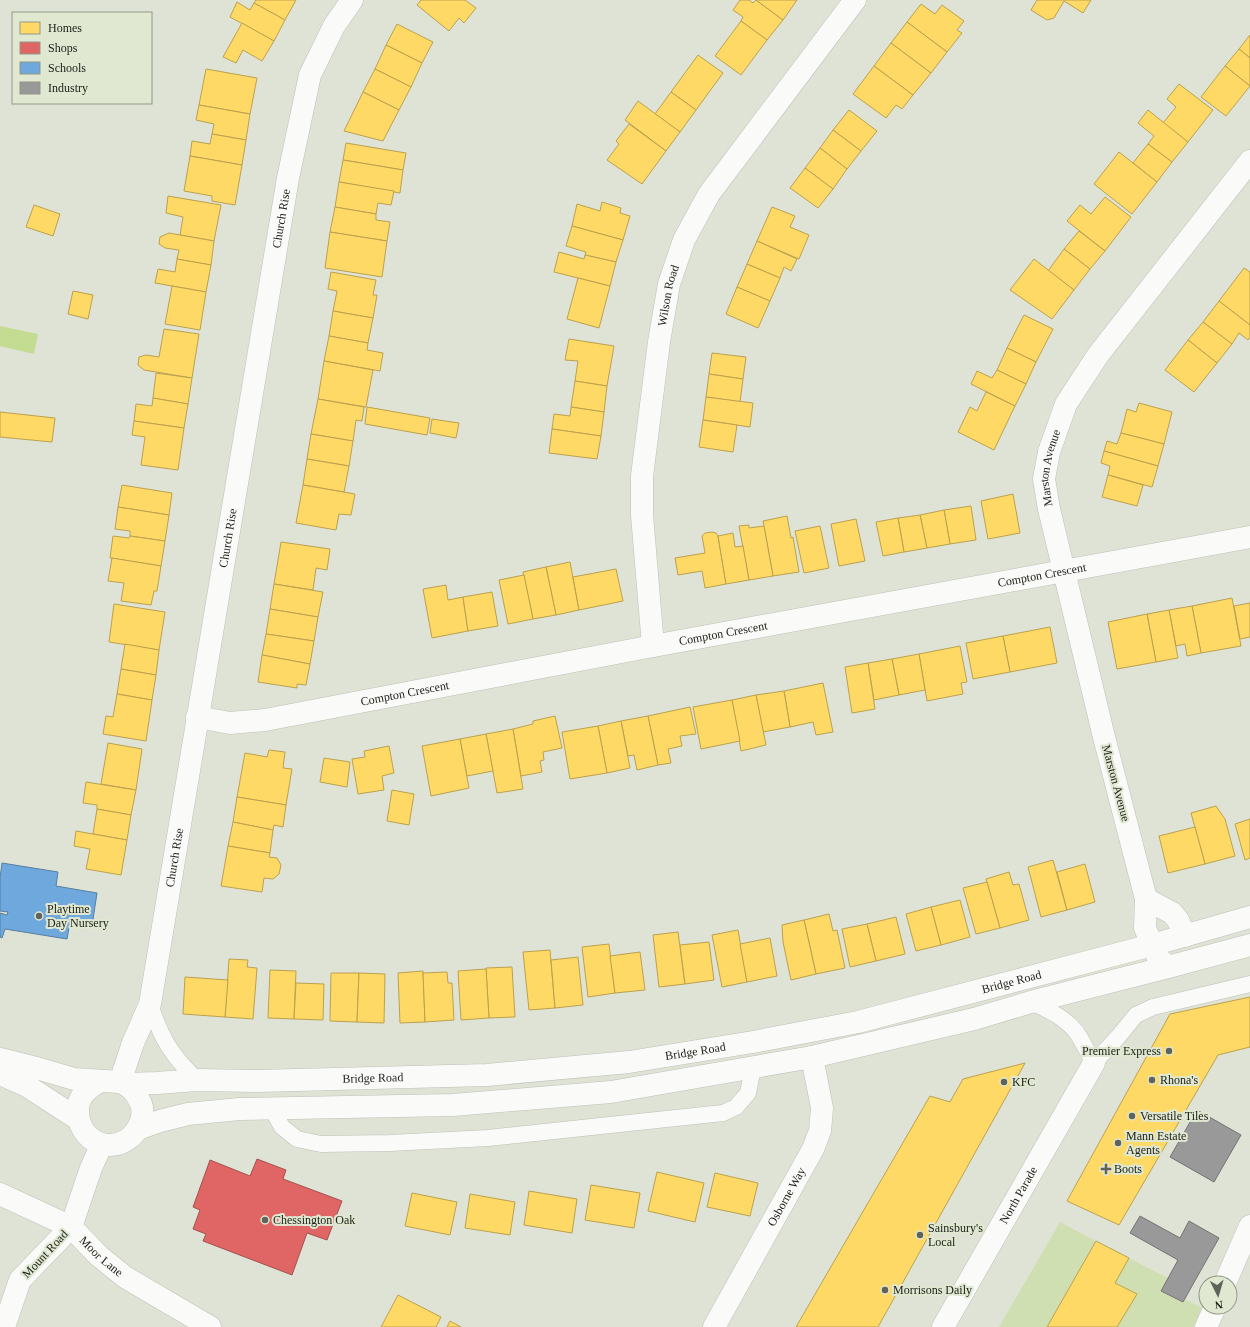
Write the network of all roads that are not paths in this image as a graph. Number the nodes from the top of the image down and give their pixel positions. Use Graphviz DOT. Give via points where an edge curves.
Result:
graph roads {
  1 [pos="352,0"];
  2 [pos="855,0"];
  3 [pos="1250,161"];
  4 [pos="1250,537"];
  5 [pos="1065,571"];
  6 [pos="653,646"];
  7 [pos="197,717"];
  8 [pos="1146,899"];
  9 [pos="1250,917"];
  10 [pos="1185,936"];
  11 [pos="1250,945"];
  12 [pos="1152,946"];
  13 [pos="1168,968"];
  14 [pos="1250,984"];
  15 [pos="1031,1002"];
  16 [pos="150,1004"];
  17 [pos="812,1058"];
  18 [pos="0,1059"];
  19 [pos="1094,1063"];
  20 [pos="753,1068"];
  21 [pos="0,1074"];
  22 [pos="197,1080"];
  23 [pos="115,1082"];
  24 [pos="272,1109"];
  25 [pos="78,1119"];
  26 [pos="138,1129"];
  27 [pos="102,1144"];
  28 [pos="0,1194"];
  29 [pos="71,1226"];
  30 [pos="1250,1226"];
  31 [pos="1229,1275"];
  32 [pos="1211,1315"];
  33 [pos="4,1327"];
  34 [pos="210,1327"];
  35 [pos="714,1327"];
  36 [pos="943,1327"];
  37 [pos="1206,1327"];
  1 -- 7 [label="street, Church Rise" via="334,26 310,75 294,149"];
  2 -- 6 [label="street, Wilson Road" via="709,194 684,240 669,284 642,476 642,515"];
  3 -- 5 [label="street, Marston Avenue" via="1098,355 1066,404 1049,452 1044,479"];
  4 -- 5 [label="street, Compton Crescent"];
  5 -- 6 [label="street, Compton Crescent"];
  5 -- 8 [label="street, Marston Avenue"];
  6 -- 7 [label="street, Compton Crescent" via="266,720 230,724"];
  7 -- 16 [label="street, Church Rise"];
  8 -- 10 [label="street" via="1172,913"];
  8 -- 12 [label="street, Marston Avenue" via="1145,928"];
  9 -- 10 [label="street, Bridge Road"];
  10 -- 12 [label="street, Bridge Road"];
  11 -- 13 [label="street"];
  12 -- 13 [label="street, Marston Avenue" via="1158,958"];
  12 -- 22 [label="street, Bridge Road" via="858,1022 629,1062 487,1075"];
  13 -- 15 [label="street"];
  14 -- 19 [label="lane, North Parade" via="1153,1007 1136,1015"];
  15 -- 17 [label="street" via="974,1019"];
  15 -- 19 [label="lane" via="1053,1012 1067,1023 1078,1035"];
  16 -- 22 [label="lane" via="158,1028 168,1046"];
  16 -- 23 [label="street, Church Rise"];
  17 -- 20 [label="street"];
  17 -- 35 [label="street, Osborne Way" via="822,1108 820,1131 813,1149"];
  18 -- 23 [label="street" via="74,1079"];
  19 -- 36 [label="street, North Parade"];
  20 -- 24 [label="street" via="611,1092 453,1105"];
  20 -- 24 [label="lane" via="748,1093 736,1108 723,1113 488,1138 321,1144 296,1139 282,1127"];
  21 -- 25 [label="street" via="27,1086"];
  22 -- 23 [label="street, Bridge Road"];
  23 -- 25 [label="street" via="90,1087 77,1107"];
  23 -- 26 [label="street" via="135,1092 141,1104 142,1116"];
  24 -- 26 [label="street" via="188,1114"];
  25 -- 27 [label="street" via="83,1131 91,1140"];
  26 -- 27 [label="street" via="127,1141"];
  27 -- 29 [label="street, Moor Lane"];
  28 -- 29 [label="street"];
  29 -- 33 [label="street, Mount Road" via="20,1280"];
  29 -- 34 [label="street, Moor Lane" via="99,1256 125,1277"];
  30 -- 31 [label="street"];
  32 -- 37 [label="street"];
}
